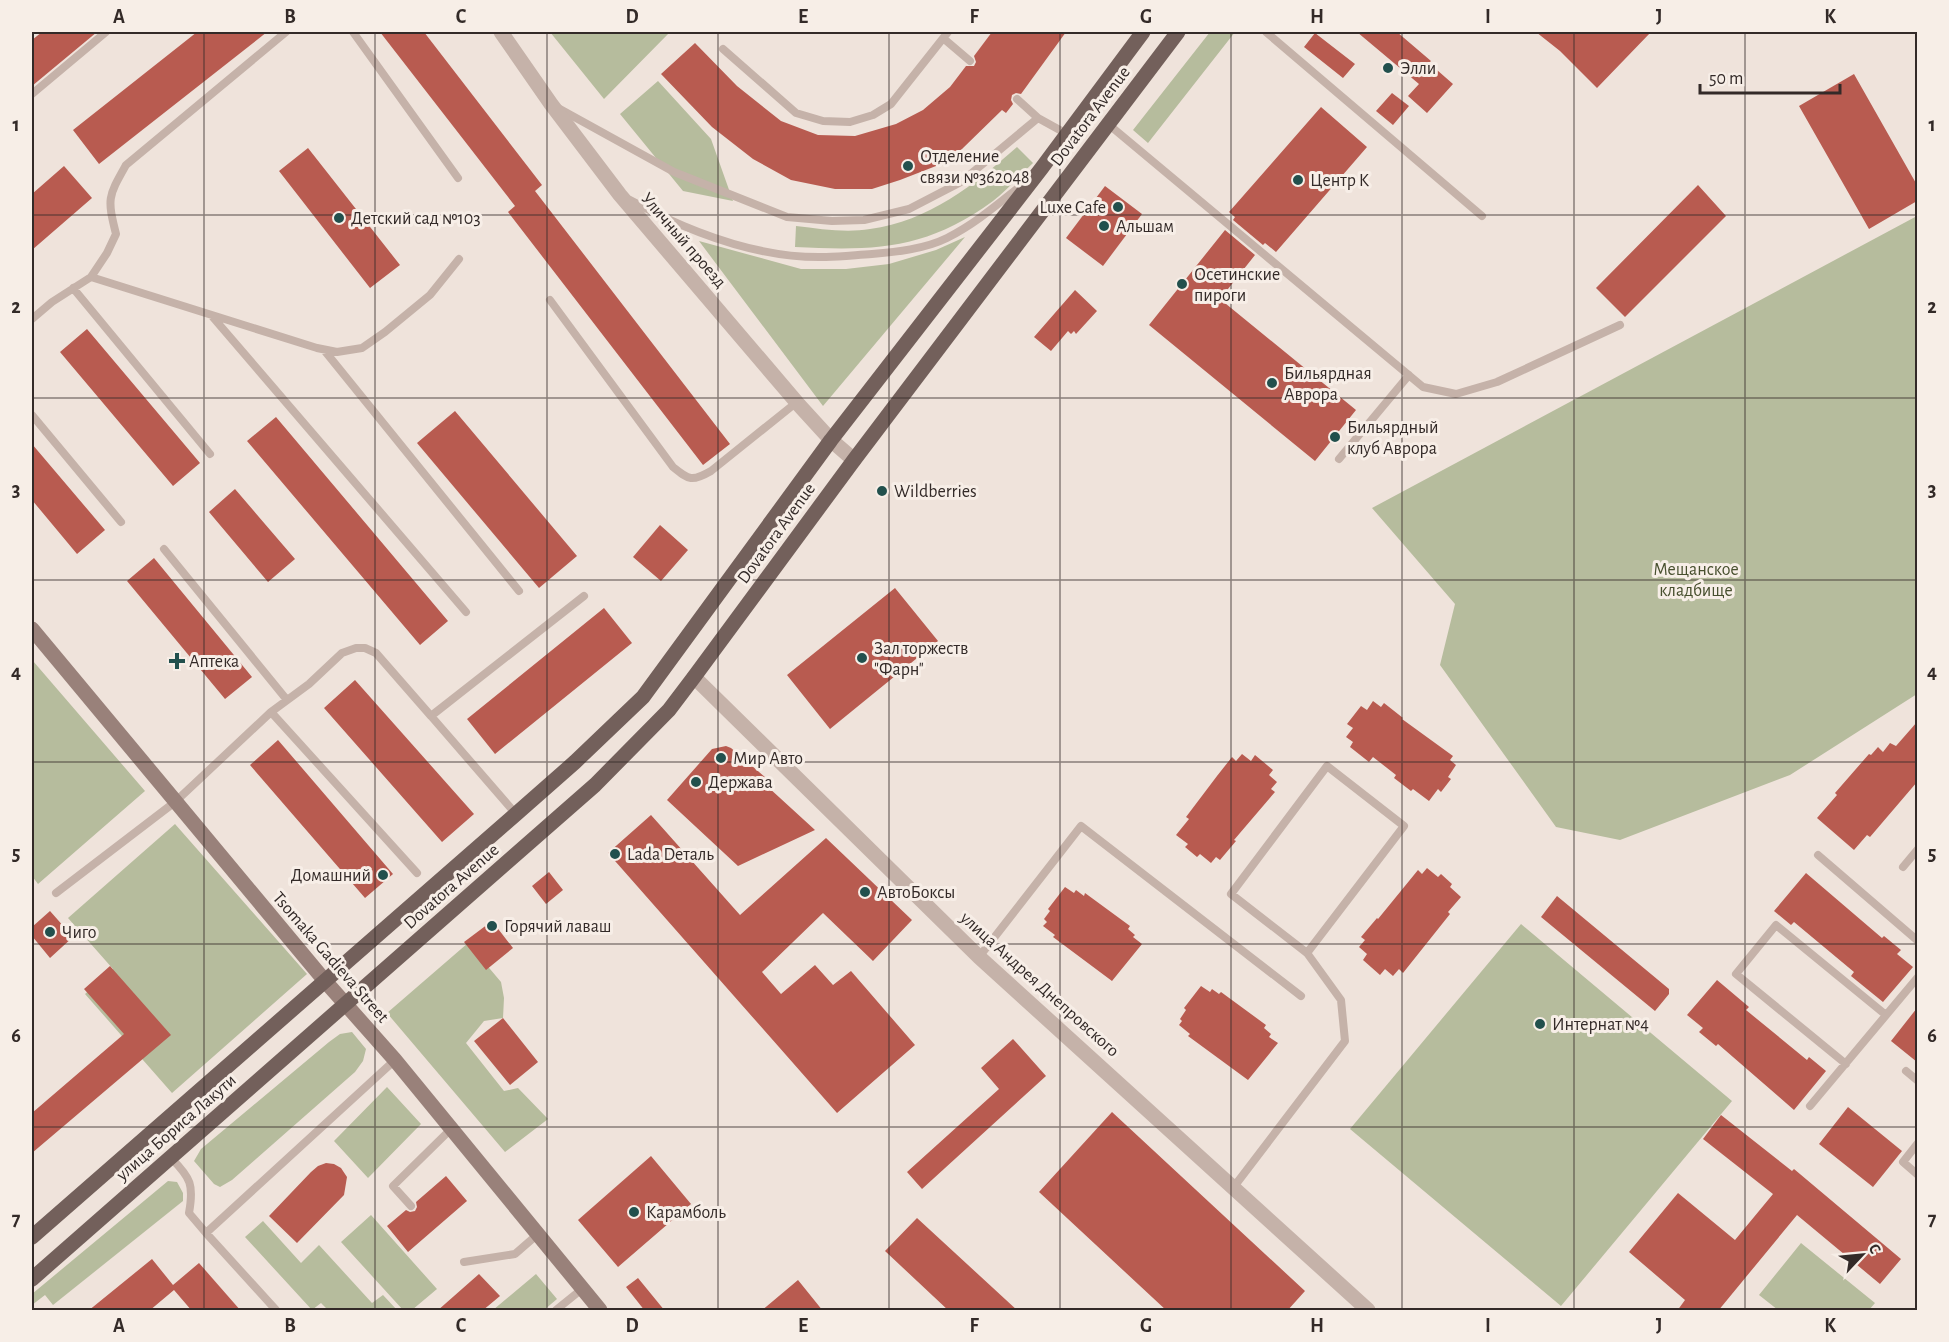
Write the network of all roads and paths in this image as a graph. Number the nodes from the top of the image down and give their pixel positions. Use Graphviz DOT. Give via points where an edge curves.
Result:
graph roads {
  1 [pos="106,32"];
  2 [pos="286,32"];
  3 [pos="352,32"];
  4 [pos="501,32"];
  5 [pos="1143,32"];
  6 [pos="1178,32"];
  7 [pos="1266,32"];
  8 [pos="945,35"];
  9 [pos="723,49"];
  10 [pos="970,61"];
  11 [pos="32,94"];
  12 [pos="1017,99"];
  13 [pos="551,104"];
  14 [pos="1038,118"];
  15 [pos="1108,124"];
  16 [pos="1067,134"];
  17 [pos="1041,169"];
  18 [pos="458,178"];
  19 [pos="620,195"];
  20 [pos="1482,216"];
  21 [pos="459,259"];
  22 [pos="91,277"];
  23 [pos="73,288"];
  24 [pos="550,300"];
  25 [pos="211,314"];
  26 [pos="32,319"];
  27 [pos="1620,325"];
  28 [pos="324,350"];
  29 [pos="1409,375"];
  30 [pos="797,402"];
  31 [pos="32,415"];
  32 [pos="831,440"];
  33 [pos="210,454"];
  34 [pos="1339,459"];
  35 [pos="854,460"];
  36 [pos="121,522"];
  37 [pos="164,549"];
  38 [pos="519,591"];
  39 [pos="584,596"];
  40 [pos="466,612"];
  41 [pos="32,629"];
  42 [pos="694,677"];
  43 [pos="287,700"];
  44 [pos="271,712"];
  45 [pos="431,716"];
  46 [pos="175,802"];
  47 [pos="516,814"];
  48 [pos="1917,849"];
  49 [pos="1818,855"];
  50 [pos="1903,867"];
  51 [pos="417,873"];
  52 [pos="56,893"];
  53 [pos="1917,941"];
  54 [pos="1307,952"];
  55 [pos="979,957"];
  56 [pos="1917,977"];
  57 [pos="325,981"];
  58 [pos="1301,996"];
  59 [pos="345,1004"];
  60 [pos="1886,1015"];
  61 [pos="394,1060"];
  62 [pos="1846,1064"];
  63 [pos="1906,1071"];
  64 [pos="1917,1081"];
  65 [pos="1810,1106"];
  66 [pos="450,1130"];
  67 [pos="1917,1143"];
  68 [pos="171,1158"];
  69 [pos="1917,1174"];
  70 [pos="1233,1188"];
  71 [pos="411,1206"];
  72 [pos="206,1233"];
  73 [pos="537,1234"];
  74 [pos="32,1237"];
  75 [pos="464,1262"];
  76 [pos="32,1279"];
  77 [pos="582,1289"];
  78 [pos="567,1306"];
  79 [pos="276,1311"];
  80 [pos="556,1311"];
  81 [pos="600,1311"];
  82 [pos="1368,1311"];
  1 -- 11 [label="lane"];
  2 -- 22 [label="lane" via="126,165 111,192 110,210 116,234"];
  3 -- 18 [label="lane"];
  4 -- 13 [label="street, Уличный проезд"];
  5 -- 16 [label="main road, Dovatora Avenue"];
  6 -- 15 [label="main road, Dovatora Avenue"];
  7 -- 20 [label="lane"];
  8 -- 9 [label="lane" via="891,104 850,122 823,121 796,113"];
  8 -- 10 [label="lane"];
  12 -- 14 [label="lane"];
  13 -- 14 [label="lane" via="674,172 787,217 832,221 864,220 909,209 961,182"];
  13 -- 19 [label="street, Уличный проезд"];
  14 -- 16 [label="lane"];
  15 -- 29 [label="lane"];
  15 -- 35 [label="main road, Dovatora Avenue"];
  16 -- 17 [label="main road, Dovatora Avenue"];
  17 -- 19 [label="lane" via="983,217 946,238 891,252 825,258 792,256 714,238 673,223"];
  17 -- 32 [label="main road, Dovatora Avenue"];
  19 -- 30 [label="street, Уличный проезд"];
  21 -- 28 [label="lane" via="430,295 386,333 362,348"];
  22 -- 23 [label="lane"];
  22 -- 25 [label="lane"];
  23 -- 26 [label="lane"];
  23 -- 33 [label="lane"];
  24 -- 30 [label="lane" via="673,467 686,478 698,479 711,471"];
  25 -- 28 [label="lane"];
  25 -- 40 [label="lane"];
  27 -- 29 [label="lane" via="1497,382 1456,394 1423,387"];
  28 -- 38 [label="lane"];
  29 -- 34 [label="lane"];
  30 -- 32 [label="street, Уличный проезд"];
  31 -- 36 [label="lane"];
  32 -- 35 [label="street, Уличный проезд"];
  32 -- 47 [label="main road, Dovatora Avenue" via="643,697"];
  35 -- 42 [label="main road, Dovatora Avenue"];
  37 -- 43 [label="lane"];
  39 -- 45 [label="lane"];
  41 -- 46 [label="main road, Tsomaka Gadieva Street"];
  42 -- 55 [label="street, улица Андрея Днепровского"];
  42 -- 59 [label="main road, Dovatora Avenue" via="669,710 595,785"];
  43 -- 44 [label="lane"];
  43 -- 45 [label="lane" via="342,653 365,648 376,653"];
  44 -- 46 [label="lane"];
  44 -- 51 [label="lane"];
  45 -- 47 [label="lane"];
  46 -- 52 [label="lane"];
  46 -- 57 [label="main road, Tsomaka Gadieva Street"];
  47 -- 57 [label="main road, Dovatora Avenue"];
  48 -- 50 [label="lane"];
  49 -- 53 [label="lane"];
  54 -- 54 [label="lane" via="1231,894 1327,766 1404,826"];
  54 -- 70 [label="lane" via="1341,1000 1344,1041"];
  55 -- 58 [label="lane" via="1081,826"];
  55 -- 70 [label="street, улица Андрея Днепровского"];
  56 -- 60 [label="lane"];
  57 -- 59 [label="main road, Tsomaka Gadieva Street"];
  57 -- 74 [label="main road, улица Бориса Лакути"];
  59 -- 61 [label="main road, Tsomaka Gadieva Street"];
  59 -- 68 [label="main road, улица Бориса Лакути"];
  60 -- 62 [label="lane"];
  60 -- 62 [label="lane" via="1776,926 1736,974"];
  61 -- 66 [label="main road, Tsomaka Gadieva Street"];
  61 -- 72 [label="lane"];
  62 -- 65 [label="lane"];
  63 -- 64 [label="lane"];
  66 -- 71 [label="lane" via="393,1186"];
  66 -- 73 [label="main road, Tsomaka Gadieva Street"];
  67 -- 69 [label="lane" via="1903,1162"];
  68 -- 72 [label="lane" via="186,1173 192,1193 189,1213"];
  68 -- 76 [label="main road, улица Бориса Лакути"];
  70 -- 82 [label="street, улица Андрея Днепровского"];
  72 -- 79 [label="lane"];
  73 -- 75 [label="lane" via="515,1254"];
  73 -- 77 [label="main road, Tsomaka Gadieva Street"];
  77 -- 78 [label="lane"];
  77 -- 81 [label="main road, Tsomaka Gadieva Street"];
  78 -- 80 [label="lane"];
}
